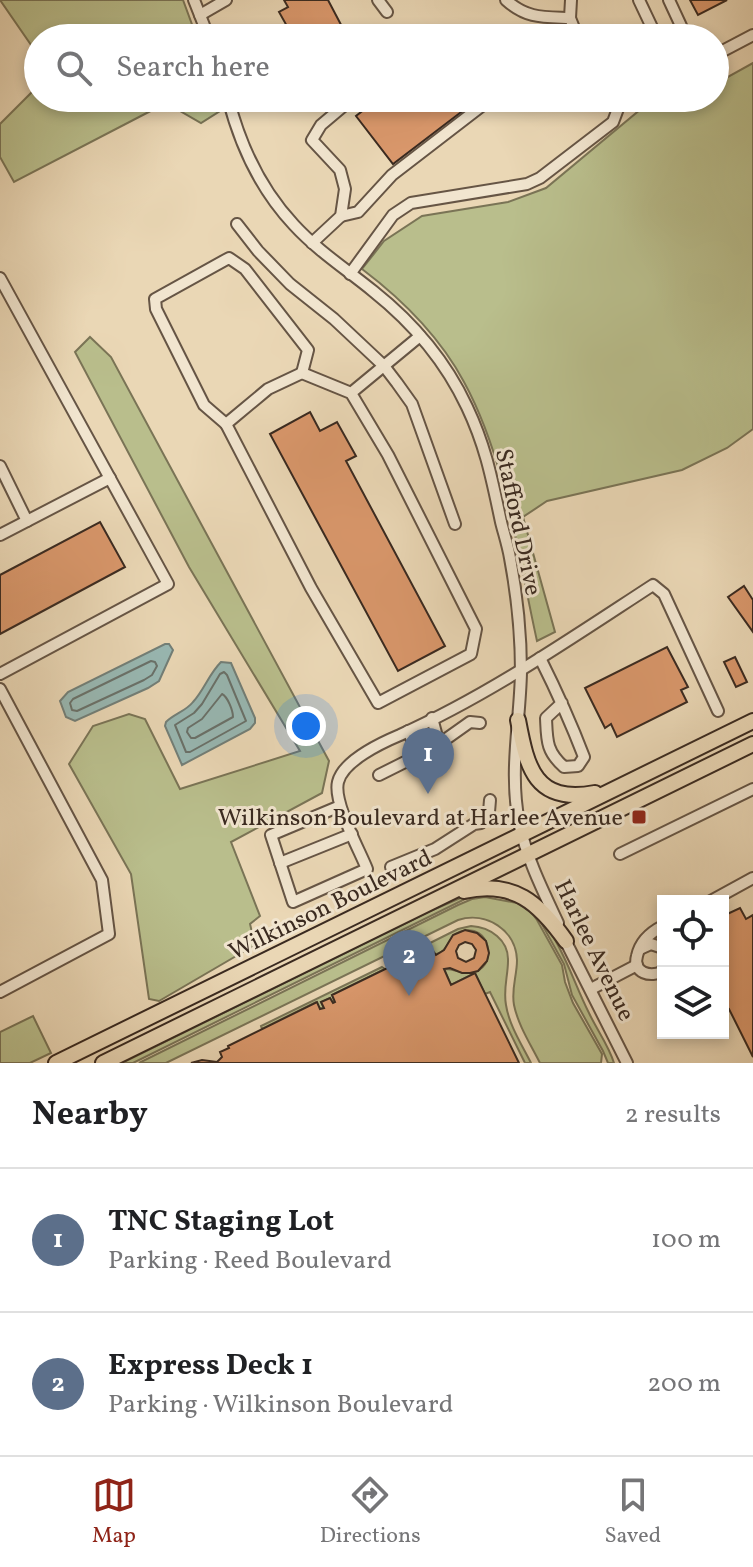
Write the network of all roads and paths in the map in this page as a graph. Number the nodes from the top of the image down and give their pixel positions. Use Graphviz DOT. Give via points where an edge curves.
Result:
graph roads {
  1 [pos="194,0"];
  2 [pos="226,0"];
  3 [pos="378,0"];
  4 [pos="506,0"];
  5 [pos="571,0"];
  6 [pos="639,0"];
  7 [pos="669,0"];
  8 [pos="387,12"];
  9 [pos="200,15"];
  10 [pos="570,18"];
  11 [pos="204,24"];
  12 [pos="572,24"];
  13 [pos="652,24"];
  14 [pos="680,24"];
  15 [pos="753,35"];
  16 [pos="729,48"];
  17 [pos="232,112"];
  18 [pos="336,112"];
  19 [pos="474,112"];
  20 [pos="617,112"];
  21 [pos="341,216"];
  22 [pos="237,224"];
  23 [pos="312,243"];
  24 [pos="350,274"];
  25 [pos="0,278"];
  26 [pos="420,336"];
  27 [pos="384,366"];
  28 [pos="302,373"];
  29 [pos="351,393"];
  30 [pos="226,424"];
  31 [pos="0,466"];
  32 [pos="110,478"];
  33 [pos="27,521"];
  34 [pos="455,524"];
  35 [pos="0,535"];
  36 [pos="540,658"];
  37 [pos="521,672"];
  38 [pos="0,674"];
  39 [pos="0,689"];
  40 [pos="562,703"];
  41 [pos="718,711"];
  42 [pos="432,718"];
  43 [pos="518,720"];
  44 [pos="753,721"];
  45 [pos="480,723"];
  46 [pos="408,731"];
  47 [pos="753,744"];
  48 [pos="379,775"];
  49 [pos="626,783"];
  50 [pos="753,789"];
  51 [pos="490,800"];
  52 [pos="340,806"];
  53 [pos="522,833"];
  54 [pos="352,834"];
  55 [pos="529,854"];
  56 [pos="620,854"];
  57 [pos="280,863"];
  58 [pos="391,867"];
  59 [pos="753,878"];
  60 [pos="722,895"];
  61 [pos="437,898"];
  62 [pos="657,930"];
  63 [pos="566,941"];
  64 [pos="657,946"];
  65 [pos="639,950"];
  66 [pos="637,965"];
  67 [pos="657,974"];
  68 [pos="591,989"];
  69 [pos="0,992"];
  70 [pos="189,998"];
  71 [pos="198,1016"];
  72 [pos="56,1063"];
  73 [pos="103,1063"];
  74 [pos="627,1063"];
  1 -- 9 [label="street"];
  2 -- 9 [label="street"];
  3 -- 8 [label="street"];
  4 -- 10 [label="street" via="534,17"];
  5 -- 10 [label="street"];
  6 -- 13 [label="street"];
  7 -- 14 [label="street"];
  9 -- 11 [label="street"];
  10 -- 12 [label="street"];
  15 -- 16 [label="street"];
  17 -- 23 [label="street, Stafford Drive" via="258,176"];
  18 -- 21 [label="street" via="312,140 340,170 345,189"];
  19 -- 21 [label="street" via="392,175 358,212"];
  20 -- 24 [label="street" via="613,122 527,184 411,203 393,215"];
  21 -- 23 [label="street"];
  22 -- 27 [label="street" via="290,284"];
  23 -- 24 [label="street, Stafford Drive"];
  24 -- 26 [label="street, Stafford Drive"];
  25 -- 32 [label="street"];
  26 -- 27 [label="street"];
  26 -- 37 [label="street, Stafford Drive" via="467,406 489,465 510,556"];
  27 -- 29 [label="street"];
  27 -- 34 [label="street" via="412,404"];
  28 -- 29 [label="street"];
  28 -- 30 [label="street" via="268,389"];
  28 -- 30 [label="street" via="308,350 245,269 229,258 155,299 204,405"];
  29 -- 30 [label="street" via="476,629 471,654 378,703"];
  31 -- 33 [label="street"];
  32 -- 33 [label="street"];
  32 -- 38 [label="street" via="168,584"];
  33 -- 35 [label="street"];
  36 -- 37 [label="street"];
  36 -- 40 [label="street"];
  36 -- 41 [label="street" via="653,585 664,594"];
  37 -- 42 [label="street"];
  37 -- 43 [label="street, Stafford Drive"];
  39 -- 69 [label="street" via="102,880 109,934"];
  40 -- 40 [label="street" via="584,757 578,766 564,767 553,758 547,740 546,718"];
  42 -- 45 [label="street" via="439,744 470,722"];
  42 -- 46 [label="street"];
  43 -- 49 [label="main road" via="529,768 548,787 576,795"];
  43 -- 53 [label="street, Stafford Drive" via="514,770"];
  44 -- 49 [label="main road, Wilkinson Boulevard"];
  46 -- 48 [label="street" via="419,755"];
  46 -- 52 [label="street" via="347,766 338,783"];
  47 -- 55 [label="main road, Wilkinson Boulevard"];
  49 -- 53 [label="main road, Wilkinson Boulevard"];
  50 -- 56 [label="street"];
  51 -- 58 [label="street" via="481,823"];
  52 -- 54 [label="street"];
  52 -- 57 [label="street" via="271,835"];
  53 -- 55 [label="street, Stafford Drive"];
  53 -- 70 [label="main road, Wilkinson Boulevard"];
  54 -- 57 [label="street"];
  54 -- 57 [label="street" via="367,869 293,902"];
  55 -- 61 [label="main road, Wilkinson Boulevard"];
  55 -- 63 [label="street, Harlee Avenue"];
  59 -- 60 [label="street"];
  61 -- 63 [label="main road" via="475,888 517,893 538,907"];
  61 -- 71 [label="main road, Wilkinson Boulevard"];
  62 -- 65 [label="street"];
  63 -- 68 [label="street, Harlee Avenue"];
  64 -- 65 [label="street"];
  65 -- 66 [label="street"];
  66 -- 67 [label="street" via="642,972"];
  66 -- 68 [label="street"];
  68 -- 74 [label="street, Harlee Avenue"];
  70 -- 71 [label="main road"];
  70 -- 72 [label="main road, Wilkinson Boulevard"];
  71 -- 73 [label="main road, Wilkinson Boulevard"];
}
